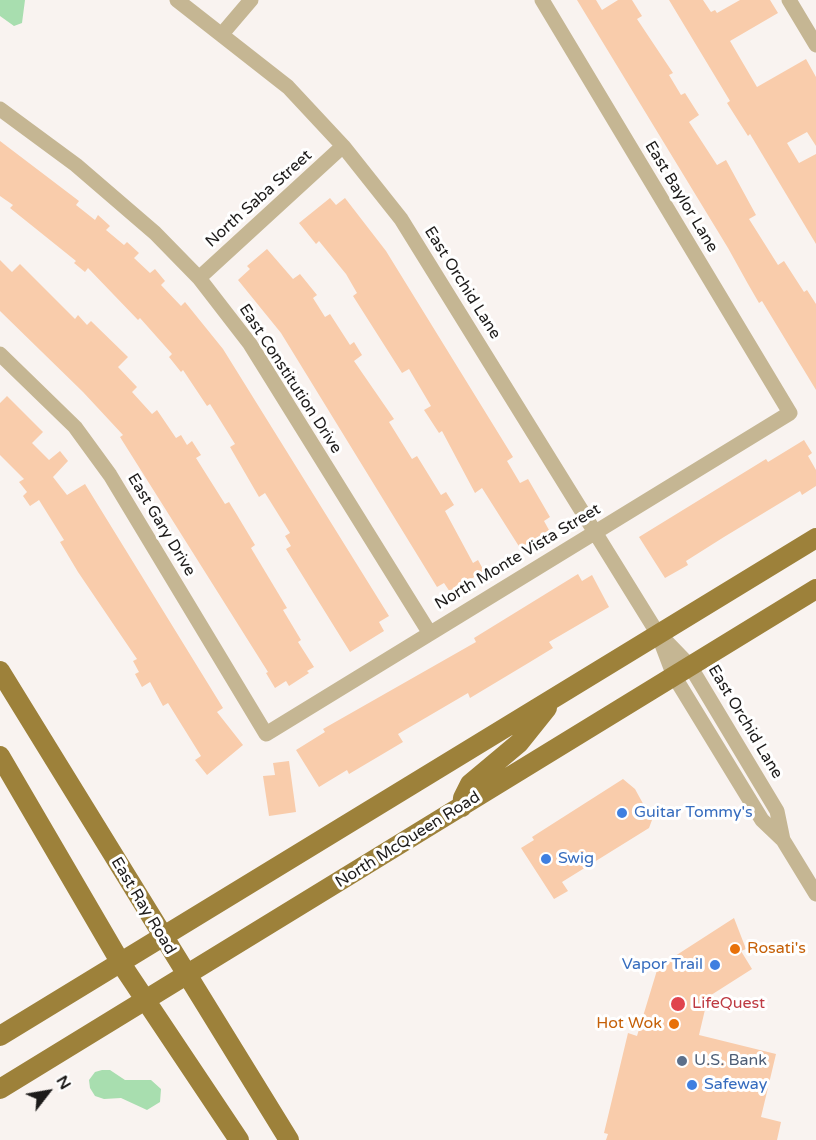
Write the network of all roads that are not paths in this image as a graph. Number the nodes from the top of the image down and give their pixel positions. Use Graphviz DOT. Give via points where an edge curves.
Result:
graph roads {
  1 [pos="177,0"];
  2 [pos="251,0"];
  3 [pos="542,0"];
  4 [pos="789,0"];
  5 [pos="222,34"];
  6 [pos="816,45"];
  7 [pos="0,110"];
  8 [pos="343,146"];
  9 [pos="199,278"];
  10 [pos="0,354"];
  11 [pos="790,413"];
  12 [pos="594,533"];
  13 [pos="816,538"];
  14 [pos="816,589"];
  15 [pos="429,632"];
  16 [pos="658,634"];
  17 [pos="0,671"];
  18 [pos="682,671"];
  19 [pos="556,697"];
  20 [pos="266,734"];
  21 [pos="0,756"];
  22 [pos="462,807"];
  23 [pos="816,894"];
  24 [pos="163,939"];
  25 [pos="122,965"];
  26 [pos="186,976"];
  27 [pos="145,1003"];
  28 [pos="0,1036"];
  29 [pos="0,1089"];
  30 [pos="239,1140"];
  31 [pos="289,1140"];
  1 -- 5 [label="street, East Orchid Lane"];
  2 -- 5 [label="street"];
  3 -- 11 [label="street, East Baylor Lane"];
  4 -- 6 [label="street"];
  5 -- 8 [label="street, East Orchid Lane" via="288,87"];
  7 -- 9 [label="street, East Constitution Drive" via="76,165 155,233"];
  8 -- 9 [label="street, North Saba Street"];
  8 -- 12 [label="street, East Orchid Lane" via="401,219"];
  9 -- 15 [label="street, East Constitution Drive" via="250,344"];
  10 -- 20 [label="street, East Gary Drive" via="75,427 110,475"];
  11 -- 12 [label="street, North Monte Vista Street"];
  12 -- 15 [label="street, North Monte Vista Street"];
  12 -- 16 [label="street, East Orchid Lane"];
  13 -- 16 [label="main road"];
  14 -- 18 [label="main road, North McQueen Road"];
  15 -- 20 [label="street, North Monte Vista Street"];
  16 -- 18 [label="street, East Orchid Lane"];
  16 -- 19 [label="main road"];
  17 -- 24 [label="main road, East Ray Road"];
  18 -- 22 [label="main road, North McQueen Road"];
  18 -- 23 [label="street, East Orchid Lane" via="762,820 783,840"];
  19 -- 22 [label="main road" via="519,743 470,784"];
  19 -- 24 [label="main road"];
  21 -- 25 [label="main road"];
  22 -- 26 [label="main road, North McQueen Road"];
  24 -- 25 [label="main road"];
  24 -- 26 [label="main road, East Ray Road"];
  25 -- 27 [label="main road"];
  25 -- 28 [label="main road"];
  26 -- 27 [label="main road, North McQueen Road"];
  26 -- 31 [label="main road, East Ray Road"];
  27 -- 29 [label="main road, North McQueen Road"];
  27 -- 30 [label="main road"];
}
